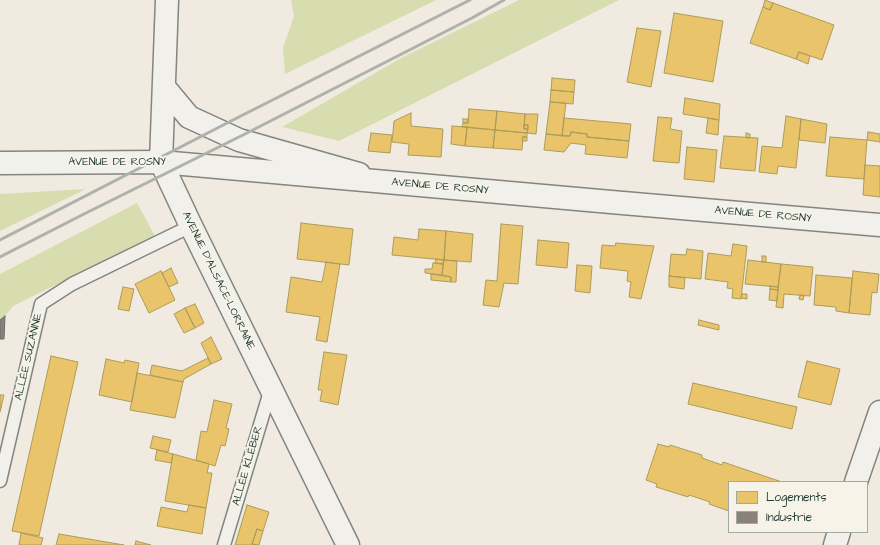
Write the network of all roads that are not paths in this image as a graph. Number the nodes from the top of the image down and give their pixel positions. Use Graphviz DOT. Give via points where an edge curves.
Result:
graph roads {
  1 [pos="167,0"];
  2 [pos="164,87"];
  3 [pos="161,162"];
  4 [pos="0,163"];
  5 [pos="389,182"];
  6 [pos="880,225"];
  7 [pos="191,226"];
  8 [pos="271,387"];
  9 [pos="880,412"];
  10 [pos="0,481"];
  11 [pos="856,481"];
  12 [pos="840,533"];
  13 [pos="224,545"];
  14 [pos="348,545"];
  15 [pos="835,545"];
  1 -- 2 [label="street, AVENUE D'ALSACE-LORRAINE"];
  2 -- 3 [label="street, AVENUE D'ALSACE-LORRAINE"];
  2 -- 5 [label="street" via="189,117 239,140"];
  3 -- 4 [label="street, AVENUE DE ROSNY"];
  3 -- 5 [label="street, AVENUE DE ROSNY"];
  3 -- 7 [label="street, AVENUE D'ALSACE-LORRAINE"];
  5 -- 6 [label="street, AVENUE DE ROSNY"];
  7 -- 8 [label="street, AVENUE D'ALSACE-LORRAINE"];
  7 -- 10 [label="lane, ALLÉE SUZANNE" via="72,284 41,304"];
  8 -- 13 [label="lane, ALLÉE KLÉBER"];
  8 -- 14 [label="street, AVENUE D'ALSACE-LORRAINE"];
  9 -- 11 [label="street"];
  12 -- 15 [label="street"];
}
